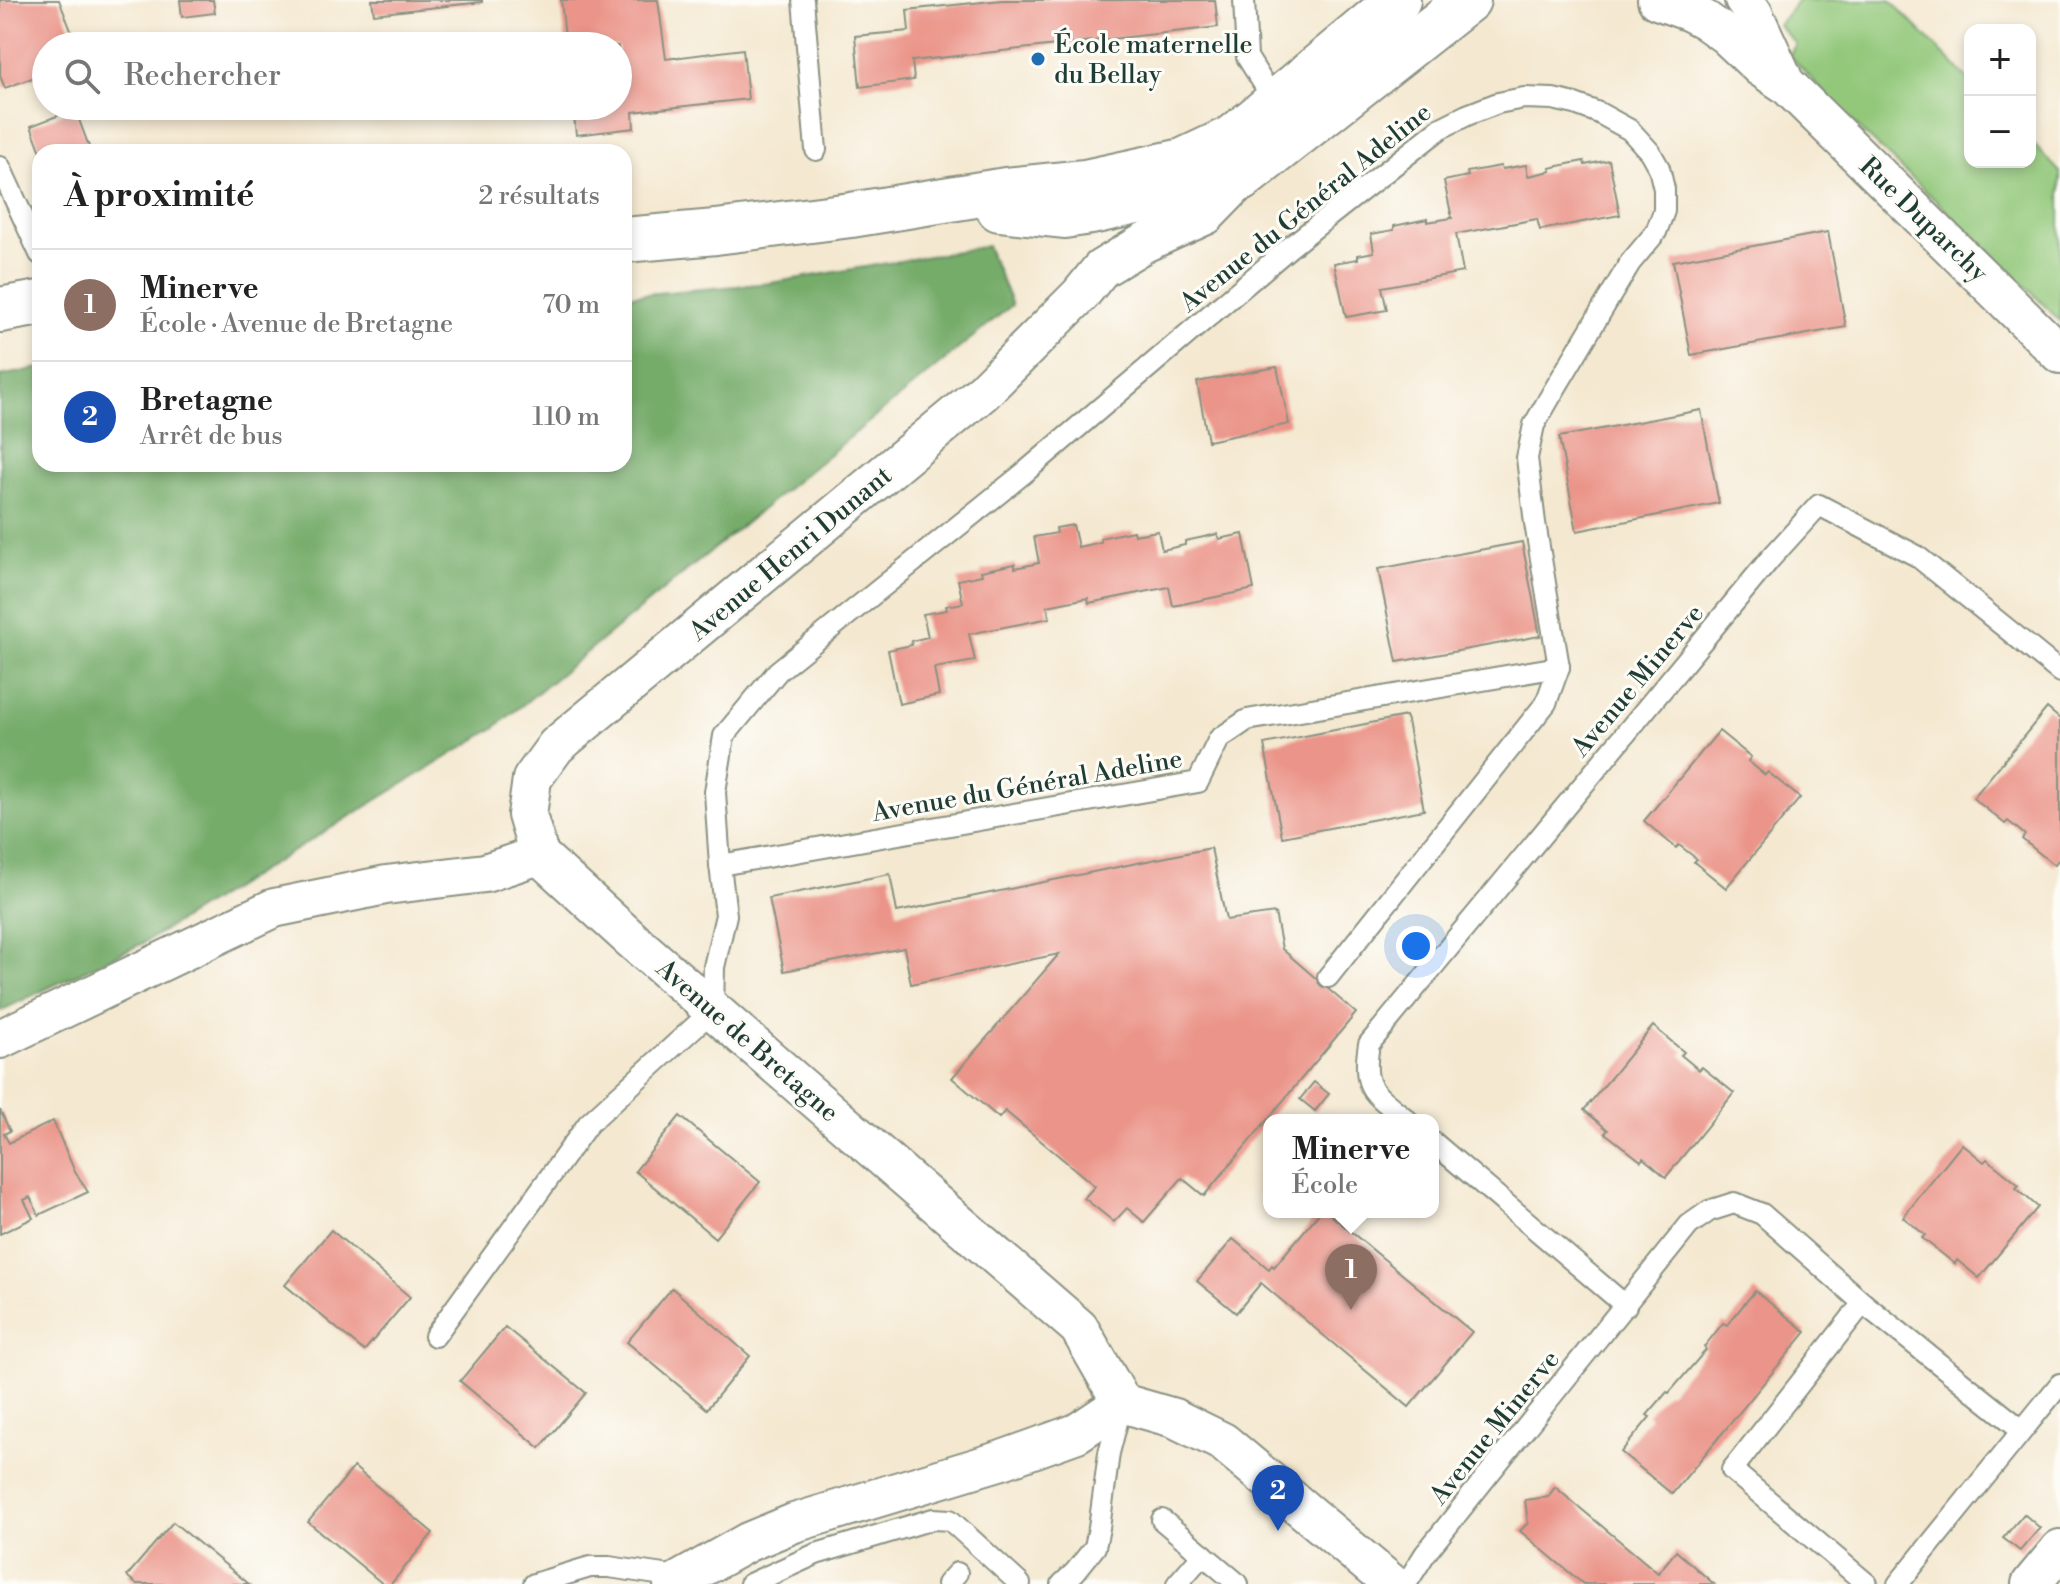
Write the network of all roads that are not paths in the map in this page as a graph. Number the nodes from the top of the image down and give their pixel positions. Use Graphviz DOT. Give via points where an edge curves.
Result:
graph roads {
  1 [pos="803,0"];
  2 [pos="1244,0"];
  3 [pos="1398,0"];
  4 [pos="1468,0"];
  5 [pos="1657,0"];
  6 [pos="1744,0"];
  7 [pos="1787,85"];
  8 [pos="1275,102"];
  9 [pos="816,150"];
  10 [pos="0,167"];
  11 [pos="1241,179"];
  12 [pos="1088,197"];
  13 [pos="32,237"];
  14 [pos="632,239"];
  15 [pos="1101,269"];
  16 [pos="32,304"];
  17 [pos="0,310"];
  18 [pos="2060,354"];
  19 [pos="1559,667"];
  20 [pos="2060,672"];
  21 [pos="539,855"];
  22 [pos="720,865"];
  23 [pos="1328,977"];
  24 [pos="713,1010"];
  25 [pos="0,1039"];
  26 [pos="1400,1114"];
  27 [pos="1439,1147"];
  28 [pos="1863,1303"];
  29 [pos="1626,1306"];
  30 [pos="435,1336"];
  31 [pos="2060,1384"];
  32 [pos="1122,1403"];
  33 [pos="2022,1430"];
  34 [pos="1162,1520"];
  35 [pos="2060,1549"];
  36 [pos="1203,1554"];
  37 [pos="1068,1578"];
  38 [pos="679,1581"];
  39 [pos="534,1584"];
  40 [pos="750,1584"];
  41 [pos="1020,1584"];
  42 [pos="1177,1584"];
  43 [pos="1238,1584"];
  44 [pos="1392,1584"];
  45 [pos="1406,1584"];
  46 [pos="1867,1584"];
  47 [pos="1898,1584"];
  48 [pos="2031,1584"];
  1 -- 9 [label="lane"];
  2 -- 8 [label="lane" via="1247,57"];
  3 -- 8 [label="main road"];
  4 -- 11 [label="main road, Avenue Henri Dunant"];
  5 -- 7 [label="street, Rue Duparchy" via="1705,20"];
  6 -- 7 [label="street, Rue Duparchy"];
  7 -- 18 [label="street, Rue Duparchy"];
  8 -- 12 [label="main road" via="1234,137"];
  10 -- 13 [label="lane"];
  11 -- 12 [label="main road, Avenue Henri Dunant"];
  11 -- 15 [label="street, Avenue Henri Dunant" via="1206,215"];
  12 -- 14 [label="main road" via="1006,190 851,215"];
  12 -- 15 [label="street"];
  15 -- 21 [label="street, Avenue Henri Dunant" via="983,392 556,746 532,779 530,791 527,815"];
  16 -- 17 [label="main road"];
  19 -- 22 [label="lane, Avenue du Général Adeline" via="1247,720 1219,739 1198,782"];
  19 -- 22 [label="lane, Avenue du Général Adeline" via="1527,458 1534,425 1630,263 1656,232 1664,211 1664,189 1650,152 1630,130 1575,104 1524,98 1498,103 1441,128 778,671 724,736 715,792"];
  19 -- 23 [label="lane" via="1546,703"];
  20 -- 26 [label="lane, Avenue Minerve" via="1917,556 1819,505 1369,1044 1365,1068 1371,1090"];
  21 -- 24 [label="street, Avenue de Bretagne"];
  21 -- 25 [label="street" via="485,873 386,885 274,908"];
  22 -- 24 [label="lane, Avenue du Général Adeline" via="726,915 714,967"];
  24 -- 30 [label="lane" via="588,1124"];
  24 -- 32 [label="street, Avenue de Bretagne" via="1079,1328"];
  27 -- 29 [label="lane"];
  28 -- 29 [label="lane, Avenue Minerve" via="1762,1214 1734,1203 1689,1225"];
  28 -- 33 [label="lane, Avenue Minerve"];
  28 -- 46 [label="lane" via="1732,1470"];
  29 -- 45 [label="lane, Avenue Minerve"];
  31 -- 33 [label="lane"];
  32 -- 37 [label="lane" via="1095,1547"];
  32 -- 38 [label="street" via="1077,1433 794,1523"];
  32 -- 44 [label="street" via="1174,1418 1223,1442"];
  33 -- 47 [label="lane"];
  34 -- 36 [label="lane"];
  35 -- 48 [label="street"];
  36 -- 42 [label="lane"];
  36 -- 43 [label="lane"];
  38 -- 39 [label="lane" via="590,1567"];
  40 -- 41 [label="lane" via="816,1554 933,1519 950,1520"];
}
